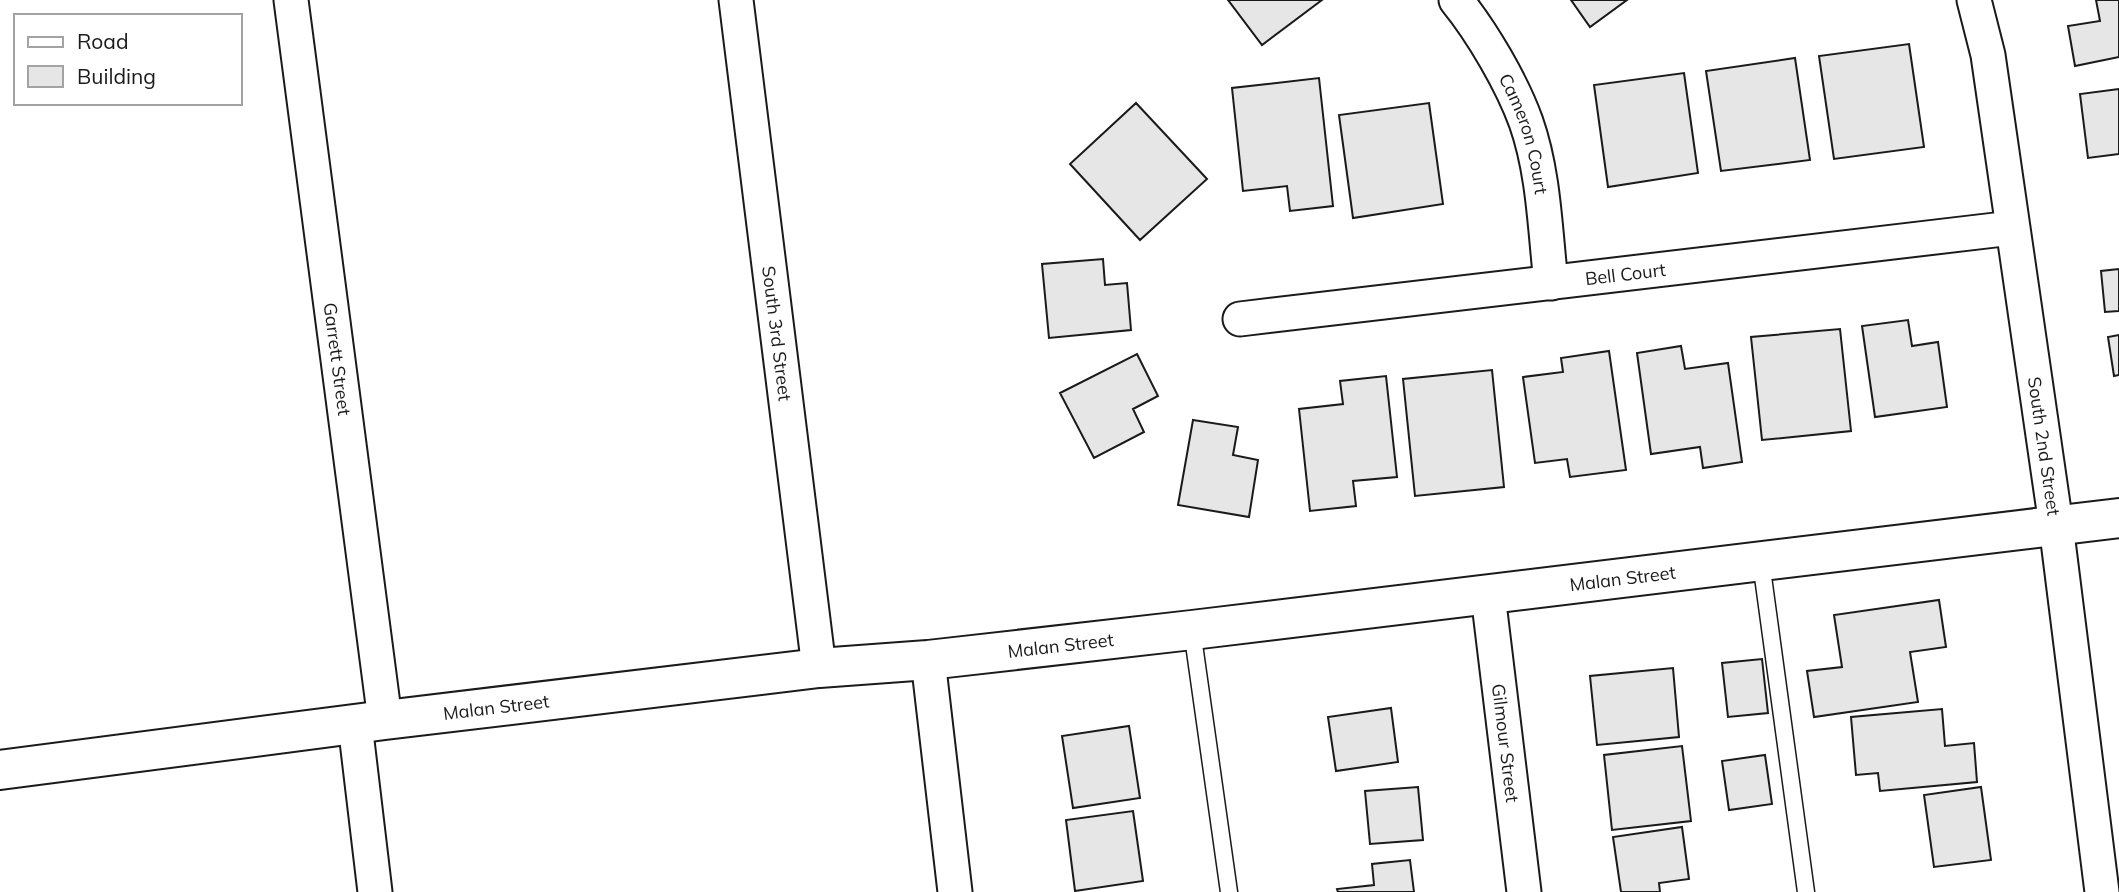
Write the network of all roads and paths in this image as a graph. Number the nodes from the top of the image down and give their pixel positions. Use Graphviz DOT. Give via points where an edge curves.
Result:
graph roads {
  1 [pos="291,0"];
  2 [pos="736,0"];
  3 [pos="1455,0"];
  4 [pos="1974,0"];
  5 [pos="2012,228"];
  6 [pos="1551,283"];
  7 [pos="1240,319"];
  8 [pos="2119,517"];
  9 [pos="2056,525"];
  10 [pos="1761,562"];
  11 [pos="1488,595"];
  12 [pos="1192,630"];
  13 [pos="928,660"];
  14 [pos="819,668"];
  15 [pos="370,722"];
  16 [pos="0,770"];
  17 [pos="375,892"];
  18 [pos="955,892"];
  19 [pos="1229,892"];
  20 [pos="1524,892"];
  21 [pos="1806,892"];
  22 [pos="2102,892"];
  1 -- 15 [label="street, Garrett Street"];
  2 -- 14 [label="street, South 3rd Street"];
  3 -- 6 [label="street, Cameron Court" via="1498,64 1526,122 1540,180"];
  4 -- 5 [label="street, South 2nd Street" via="1988,55"];
  5 -- 6 [label="street, Bell Court"];
  5 -- 9 [label="street, South 2nd Street"];
  6 -- 7 [label="street, Bell Court"];
  8 -- 9 [label="street, Malan Street"];
  9 -- 10 [label="street, Malan Street"];
  9 -- 22 [label="street, South 2nd Street"];
  10 -- 11 [label="street, Malan Street"];
  10 -- 21 [label="lane"];
  11 -- 12 [label="street, Malan Street"];
  11 -- 20 [label="street, Gilmour Street"];
  12 -- 13 [label="street, Malan Street"];
  12 -- 19 [label="lane"];
  13 -- 14 [label="street, Malan Street"];
  13 -- 18 [label="street"];
  14 -- 15 [label="street, Malan Street"];
  15 -- 16 [label="street, Malan Street"];
  15 -- 17 [label="street, Garrett Street"];
}
